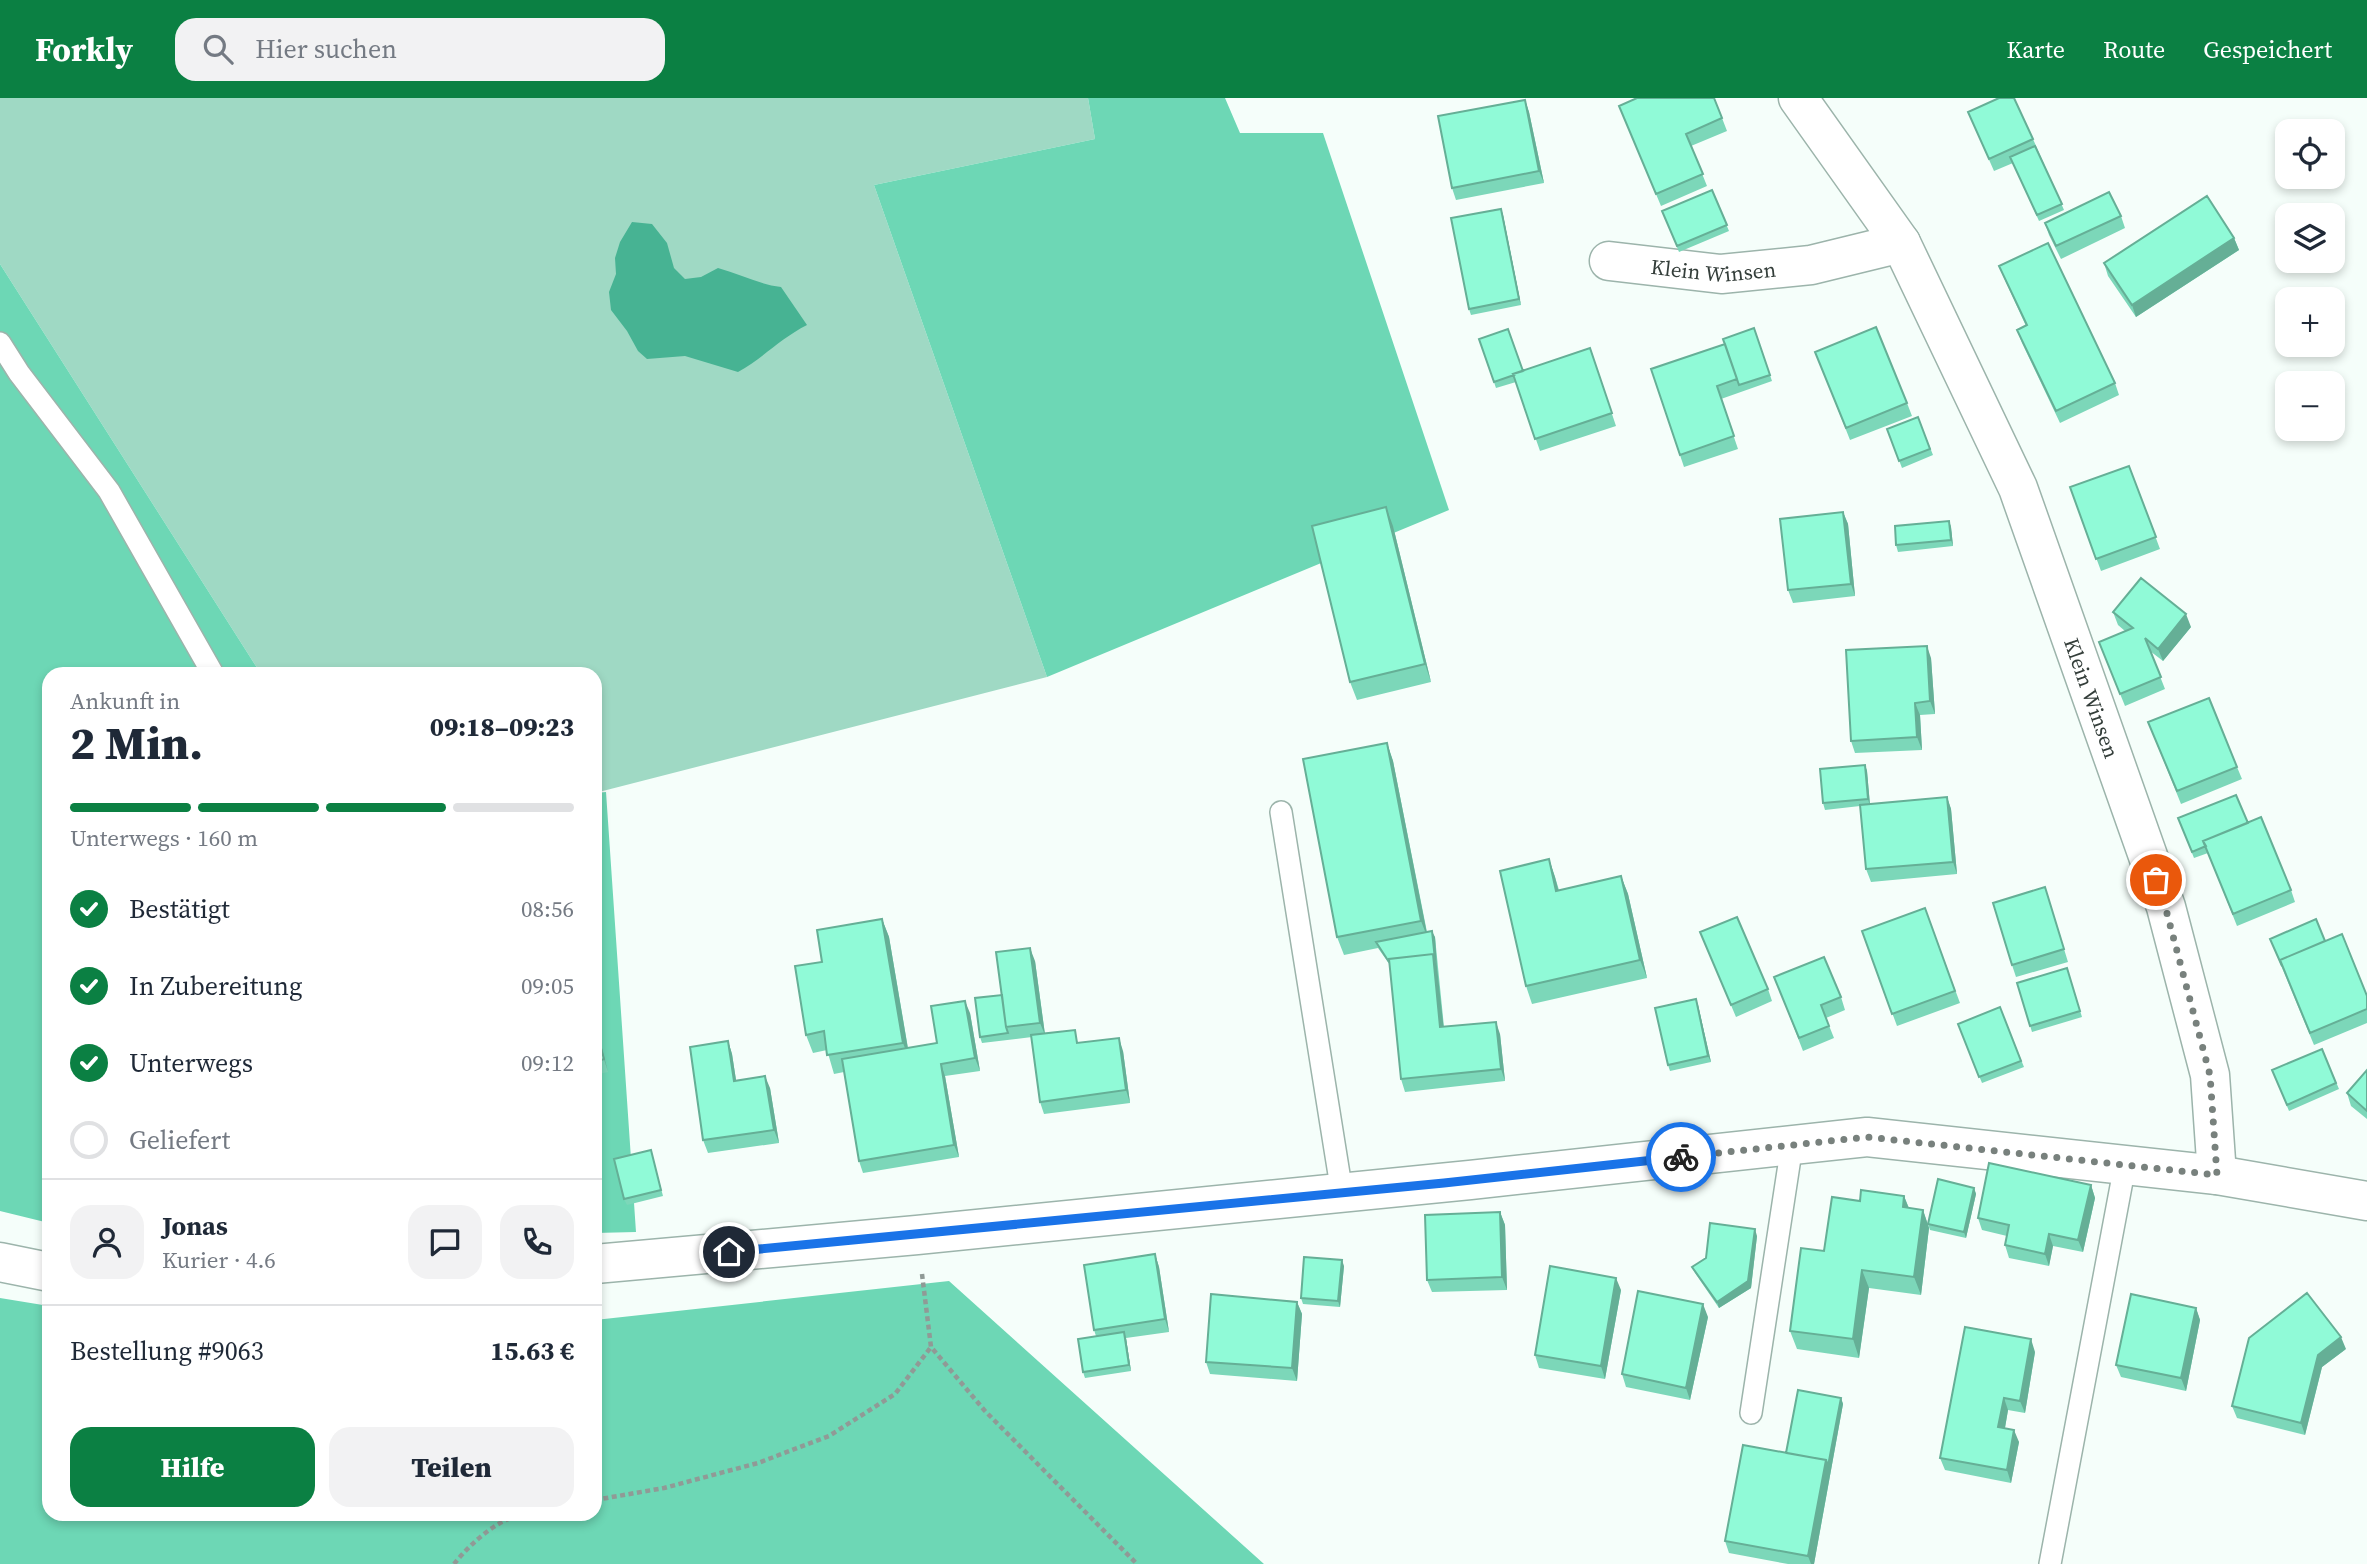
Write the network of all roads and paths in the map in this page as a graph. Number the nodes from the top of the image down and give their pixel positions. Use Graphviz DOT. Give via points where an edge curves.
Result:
graph roads {
  1 [pos="1798,98"];
  2 [pos="1901,243"];
  3 [pos="1609,261"];
  4 [pos="0,343"];
  5 [pos="209,667"];
  6 [pos="1281,812"];
  7 [pos="1792,1145"];
  8 [pos="2125,1165"];
  9 [pos="2217,1175"];
  10 [pos="1342,1193"];
  11 [pos="2367,1201"];
  12 [pos="917,1235"];
  13 [pos="0,1262"];
  14 [pos="602,1263"];
  15 [pos="42,1271"];
  16 [pos="931,1347"];
  17 [pos="1751,1413"];
  18 [pos="602,1499"];
  19 [pos="506,1521"];
  20 [pos="454,1564"];
  21 [pos="1137,1564"];
  22 [pos="2050,1564"];
  1 -- 2 [label="street, Klein Winsen"];
  2 -- 3 [label="street, Klein Winsen" via="1811,264 1721,274"];
  2 -- 9 [label="street, Klein Winsen" via="2018,488 2165,906 2210,1075"];
  4 -- 5 [label="lane" via="109,491"];
  6 -- 10 [label="lane"];
  7 -- 8 [label="street" via="1867,1137"];
  7 -- 10 [label="street"];
  7 -- 17 [label="lane"];
  8 -- 9 [label="street"];
  8 -- 22 [label="lane"];
  9 -- 11 [label="street"];
  10 -- 12 [label="street"];
  12 -- 14 [label="street"];
  12 -- 16 [label="path"];
  13 -- 15 [label="street"];
  16 -- 18 [label="path" via="895,1394 829,1436 758,1463"];
  16 -- 21 [label="path" via="985,1411"];
  19 -- 20 [label="path" via="471,1543"];
}
